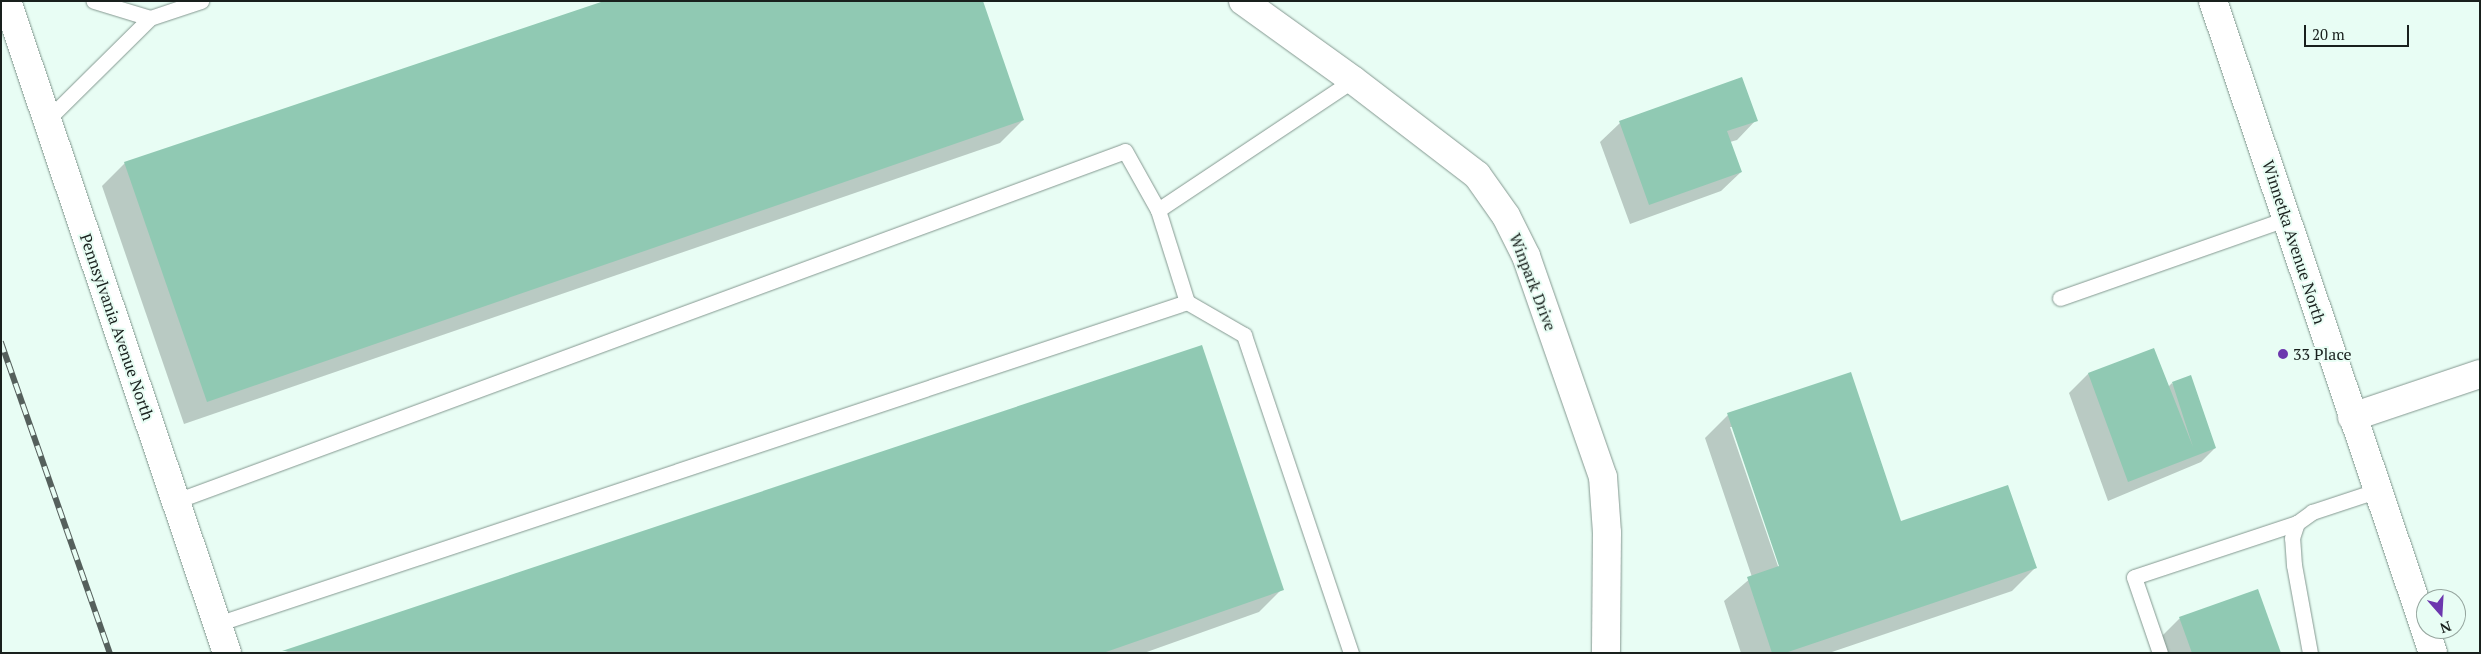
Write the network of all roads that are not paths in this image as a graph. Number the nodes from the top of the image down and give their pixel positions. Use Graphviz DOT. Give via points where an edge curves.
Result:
graph roads {
  1 [pos="7,1"];
  2 [pos="94,1"];
  3 [pos="201,1"];
  4 [pos="1243,1"];
  5 [pos="2213,1"];
  6 [pos="150,18"];
  7 [pos="1353,80"];
  8 [pos="47,120"];
  9 [pos="1158,210"];
  10 [pos="2286,219"];
  11 [pos="2060,298"];
  12 [pos="1186,302"];
  13 [pos="2480,374"];
  14 [pos="2352,417"];
  15 [pos="2379,490"];
  16 [pos="176,501"];
  17 [pos="2297,523"];
  18 [pos="217,624"];
  19 [pos="227,653"];
  20 [pos="1352,653"];
  21 [pos="1606,653"];
  22 [pos="2160,653"];
  23 [pos="2310,653"];
  24 [pos="2433,653"];
  1 -- 8 [label="street, Pennsylvania Avenue North"];
  2 -- 6 [label="lane"];
  3 -- 6 [label="lane"];
  4 -- 7 [label="street, Winpark Drive"];
  5 -- 10 [label="street, Winnetka Avenue North"];
  6 -- 8 [label="lane"];
  7 -- 9 [label="lane"];
  7 -- 21 [label="street, Winpark Drive" via="1477,175 1506,216 1526,256 1603,477 1607,533"];
  8 -- 16 [label="street, Pennsylvania Avenue North"];
  9 -- 12 [label="lane"];
  9 -- 16 [label="lane" via="1125,151"];
  10 -- 11 [label="lane"];
  10 -- 14 [label="street, Winnetka Avenue North"];
  12 -- 18 [label="lane"];
  12 -- 20 [label="lane" via="1244,335"];
  13 -- 14 [label="street"];
  14 -- 15 [label="street, Winnetka Avenue North"];
  15 -- 17 [label="lane" via="2312,512"];
  15 -- 24 [label="street, Winnetka Avenue North"];
  16 -- 18 [label="street, Pennsylvania Avenue North"];
  17 -- 22 [label="lane" via="2134,577"];
  17 -- 23 [label="lane" via="2292,538 2294,565"];
  18 -- 19 [label="street, Pennsylvania Avenue North"];
}
